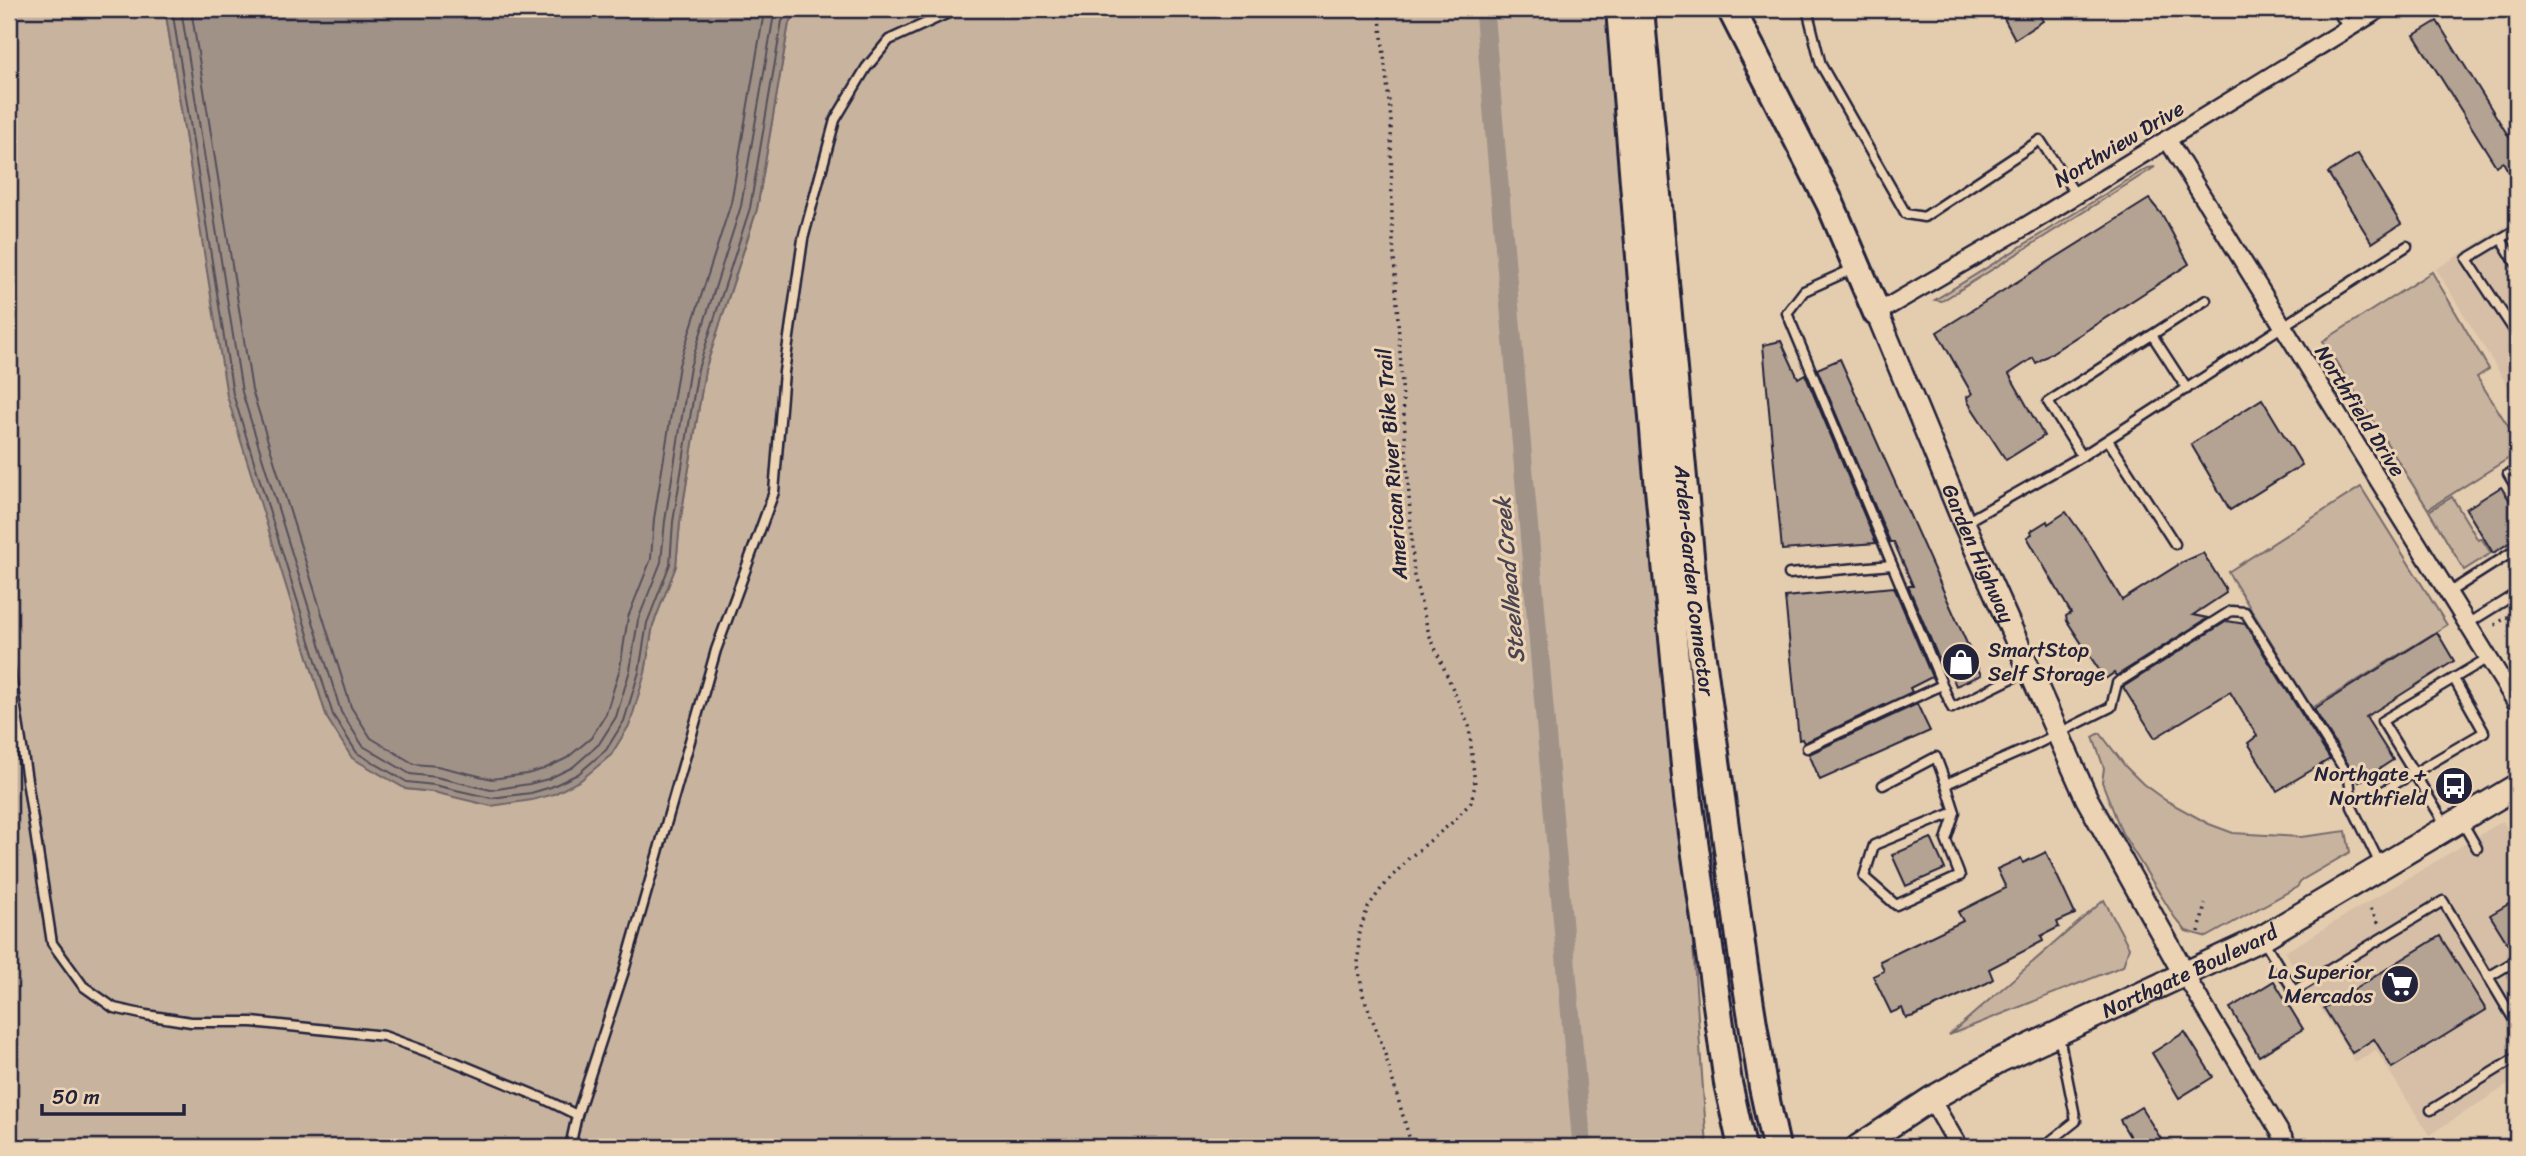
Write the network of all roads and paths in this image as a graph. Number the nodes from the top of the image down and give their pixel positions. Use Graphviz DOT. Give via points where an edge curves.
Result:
graph roads {
  1 [pos="957,9"];
  2 [pos="1379,9"];
  3 [pos="1620,9"];
  4 [pos="1640,9"];
  5 [pos="1731,9"];
  6 [pos="1807,9"];
  7 [pos="2336,9"];
  8 [pos="2380,9"];
  9 [pos="2348,28"];
  10 [pos="2167,139"];
  11 [pos="2076,195"];
  12 [pos="2517,229"];
  13 [pos="2501,239"];
  14 [pos="2407,246"];
  15 [pos="2517,265"];
  16 [pos="1858,267"];
  17 [pos="2206,300"];
  18 [pos="1877,313"];
  19 [pos="2284,327"];
  20 [pos="2152,335"];
  21 [pos="2517,335"];
  22 [pos="2187,389"];
  23 [pos="2108,440"];
  24 [pos="2082,456"];
  25 [pos="2508,474"];
  26 [pos="2517,489"];
  27 [pos="1964,523"];
  28 [pos="2175,544"];
  29 [pos="2517,549"];
  30 [pos="1892,565"];
  31 [pos="1789,574"];
  32 [pos="2448,593"];
  33 [pos="2517,593"];
  34 [pos="2468,624"];
  35 [pos="2495,625"];
  36 [pos="2517,633"];
  37 [pos="2488,658"];
  38 [pos="9,663"];
  39 [pos="2030,670"];
  40 [pos="2454,679"];
  41 [pos="1942,685"];
  42 [pos="2517,704"];
  43 [pos="2059,734"];
  44 [pos="1807,748"];
  45 [pos="2414,773"];
  46 [pos="1946,783"];
  47 [pos="1883,785"];
  48 [pos="2517,786"];
  49 [pos="2378,794"];
  50 [pos="1955,812"];
  51 [pos="2454,824"];
  52 [pos="2477,848"];
  53 [pos="2382,868"];
  54 [pos="2205,904"];
  55 [pos="2199,932"];
  56 [pos="2262,938"];
  57 [pos="2517,960"];
  58 [pos="2185,975"];
  59 [pos="2488,977"];
  60 [pos="2517,1025"];
  61 [pos="2058,1033"];
  62 [pos="2517,1057"];
  63 [pos="1931,1099"];
  64 [pos="2431,1110"];
  65 [pos="577,1115"];
  66 [pos="570,1147"];
  67 [pos="1412,1147"];
  68 [pos="1742,1147"];
  69 [pos="1776,1147"];
  70 [pos="1858,1147"];
  71 [pos="1959,1147"];
  72 [pos="2043,1147"];
  73 [pos="2289,1147"];
  1 -- 65 [label="lane" via="889,40 835,120 803,239 784,372 774,492 716,650 624,971"];
  2 -- 67 [label="path, American River Bike Trail" via="1391,120 1392,225 1414,576 1429,634 1469,726 1475,785 1463,811 1381,889 1368,907 1359,933 1357,966 1363,995"];
  3 -- 68 [label="main road, Arden-Garden Connector" via="1687,785 1728,1083"];
  4 -- 69 [label="main road, Arden-Garden Connector" via="1694,599 1744,967"];
  5 -- 16 [label="main road"];
  6 -- 11 [label="lane" via="1821,65 1906,214 1924,217 2040,139"];
  7 -- 9 [label="lane"];
  8 -- 9 [label="street, Northview Drive"];
  9 -- 10 [label="street, Northview Drive"];
  10 -- 11 [label="street, Northview Drive"];
  10 -- 19 [label="street, Northfield Drive"];
  11 -- 18 [label="street, Northview Drive"];
  12 -- 13 [label="lane"];
  13 -- 15 [label="lane"];
  13 -- 21 [label="lane" via="2467,259"];
  14 -- 19 [label="lane"];
  16 -- 18 [label="main road"];
  16 -- 30 [label="lane" via="1804,291 1787,313"];
  17 -- 20 [label="lane"];
  18 -- 27 [label="street, Garden Highway"];
  19 -- 22 [label="lane"];
  19 -- 32 [label="street, Northfield Drive"];
  20 -- 22 [label="lane"];
  20 -- 24 [label="lane" via="2048,402"];
  22 -- 23 [label="lane"];
  23 -- 24 [label="lane"];
  23 -- 28 [label="lane"];
  24 -- 27 [label="lane"];
  25 -- 26 [label="lane"];
  27 -- 39 [label="street, Garden Highway"];
  29 -- 32 [label="lane"];
  30 -- 31 [label="lane"];
  30 -- 41 [label="lane"];
  32 -- 34 [label="street, Northfield Drive"];
  33 -- 34 [label="lane"];
  34 -- 37 [label="street, Northfield Drive"];
  35 -- 36 [label="path" via="2507,617"];
  37 -- 40 [label="lane"];
  37 -- 42 [label="street, Northfield Drive"];
  38 -- 65 [label="lane" via="52,943 83,986 114,1007 146,1016 384,1036"];
  39 -- 41 [label="lane" via="1952,708"];
  39 -- 43 [label="street, Garden Highway"];
  40 -- 45 [label="lane" via="2484,732"];
  40 -- 45 [label="lane" via="2382,721"];
  41 -- 44 [label="lane"];
  43 -- 46 [label="lane"];
  43 -- 53 [label="lane" via="2111,707 2118,683 2231,611 2245,611 2349,777 2352,807"];
  43 -- 58 [label="street, Garden Highway" via="2087,799"];
  45 -- 49 [label="lane"];
  45 -- 51 [label="lane"];
  46 -- 47 [label="lane" via="1936,757"];
  46 -- 50 [label="lane"];
  48 -- 51 [label="main road, Northgate Boulevard"];
  50 -- 50 [label="lane" via="1946,840 1960,876 1896,905 1864,877 1874,845"];
  51 -- 52 [label="lane"];
  51 -- 53 [label="main road, Northgate Boulevard"];
  53 -- 56 [label="main road, Northgate Boulevard"];
  54 -- 55 [label="path"];
  56 -- 58 [label="main road, Northgate Boulevard"];
  56 -- 59 [label="lane" via="2294,991 2443,901"];
  57 -- 59 [label="lane"];
  58 -- 61 [label="main road, Northgate Boulevard"];
  58 -- 73 [label="street"];
  59 -- 60 [label="lane"];
  61 -- 63 [label="main road, Northgate Boulevard"];
  61 -- 72 [label="lane" via="2076,1121"];
  62 -- 64 [label="lane"];
  63 -- 70 [label="main road, Northgate Boulevard"];
  63 -- 71 [label="street"];
  65 -- 66 [label="lane"];
}
